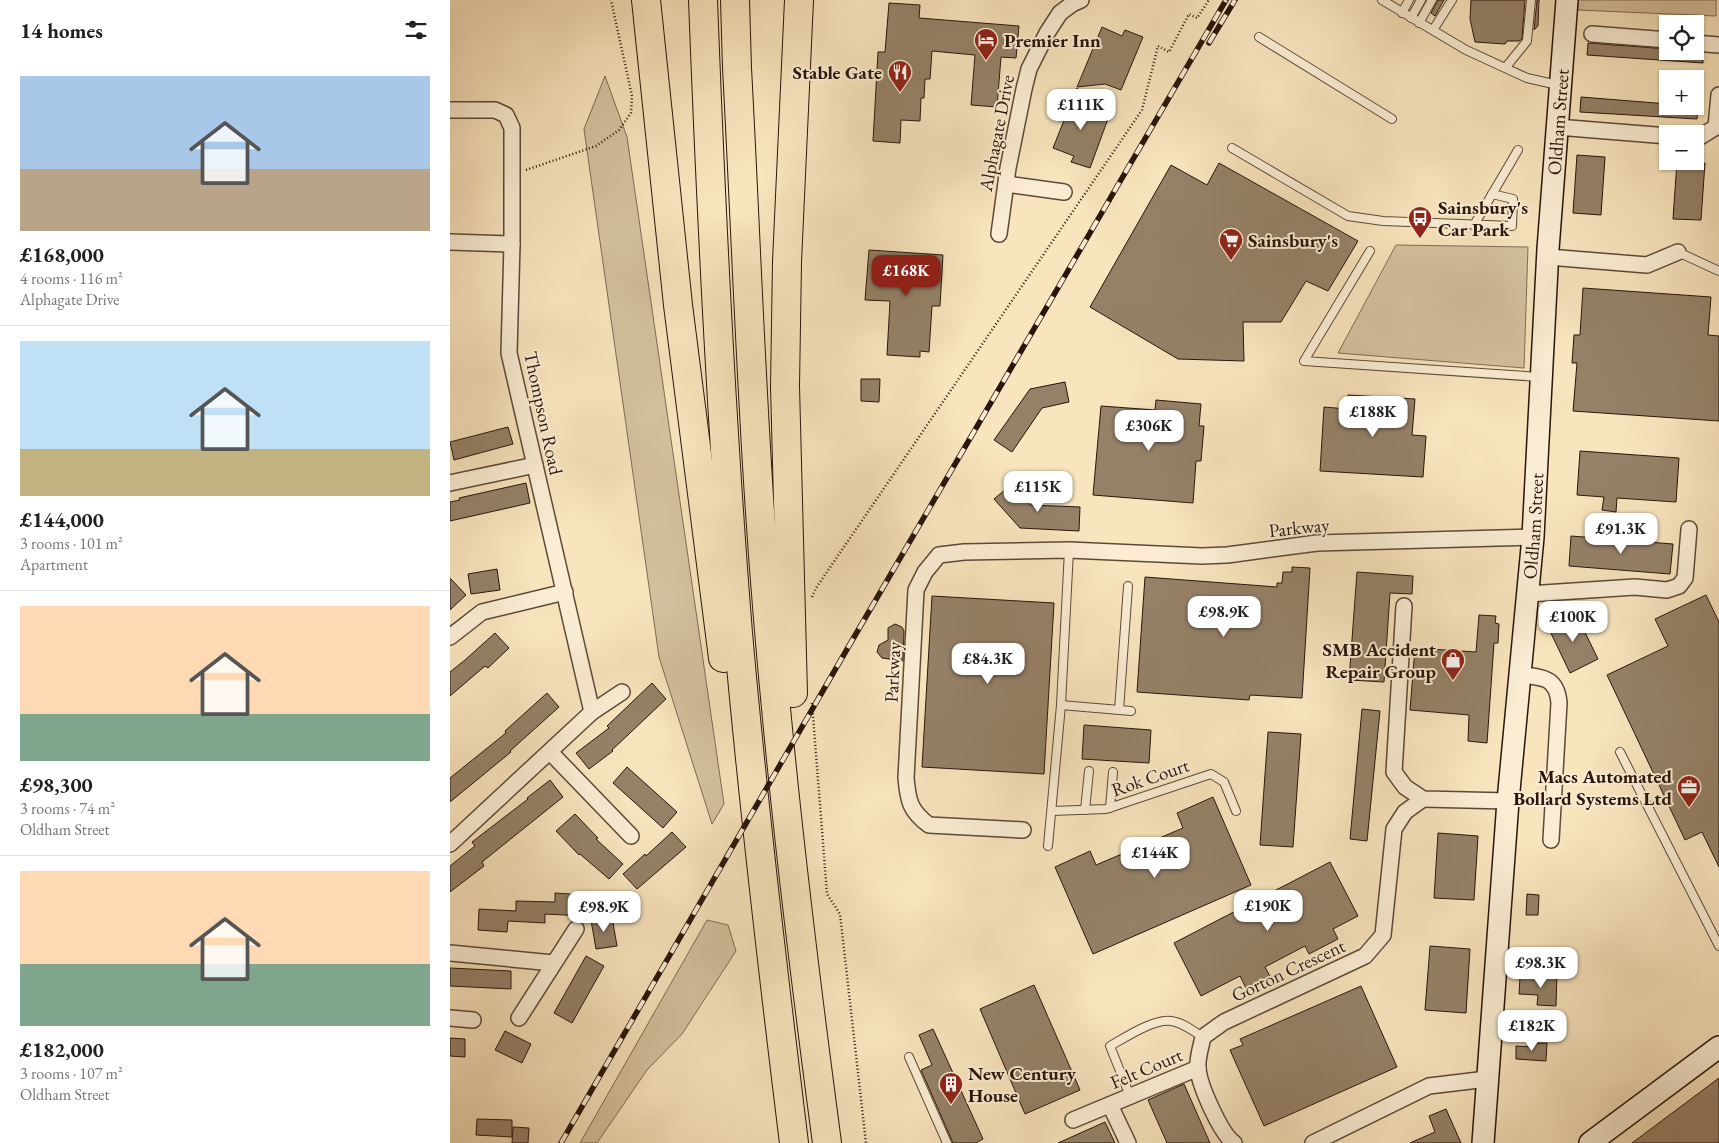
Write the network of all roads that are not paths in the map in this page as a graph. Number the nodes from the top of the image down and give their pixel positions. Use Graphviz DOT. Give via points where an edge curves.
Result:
graph roads {
  1 [pos="646,0"];
  2 [pos="654,0"];
  3 [pos="703,0"];
  4 [pos="735,0"];
  5 [pos="799,0"];
  6 [pos="1081,0"];
  7 [pos="1382,0"];
  8 [pos="1409,0"];
  9 [pos="1421,0"];
  10 [pos="1432,0"];
  11 [pos="1452,0"];
  12 [pos="1531,0"];
  13 [pos="1568,0"];
  14 [pos="1402,13"];
  15 [pos="1411,18"];
  16 [pos="1419,23"];
  17 [pos="1433,30"];
  18 [pos="1592,34"];
  19 [pos="1259,37"];
  20 [pos="1659,39"];
  21 [pos="1704,43"];
  22 [pos="1719,44"];
  23 [pos="1506,67"];
  24 [pos="655,81"];
  25 [pos="1560,85"];
  26 [pos="1719,95"];
  27 [pos="450,110"];
  28 [pos="1392,119"];
  29 [pos="1557,127"];
  30 [pos="1704,134"];
  31 [pos="1659,135"];
  32 [pos="1232,148"];
  33 [pos="1518,150"];
  34 [pos="1006,184"];
  35 [pos="1064,192"];
  36 [pos="1492,194"];
  37 [pos="1474,225"];
  38 [pos="999,234"];
  39 [pos="450,242"];
  40 [pos="512,244"];
  41 [pos="1370,251"];
  42 [pos="1678,252"];
  43 [pos="1548,257"];
  44 [pos="1719,271"];
  45 [pos="1541,378"];
  46 [pos="535,465"];
  47 [pos="450,483"];
  48 [pos="1689,529"];
  49 [pos="1533,537"];
  50 [pos="1069,550"];
  51 [pos="1128,586"];
  52 [pos="564,592"];
  53 [pos="1528,594"];
  54 [pos="1404,606"];
  55 [pos="450,637"];
  56 [pos="1520,675"];
  57 [pos="622,692"];
  58 [pos="1061,705"];
  59 [pos="1119,710"];
  60 [pos="1131,711"];
  61 [pos="592,712"];
  62 [pos="550,752"];
  63 [pos="1620,752"];
  64 [pos="1089,771"];
  65 [pos="1113,772"];
  66 [pos="753,786"];
  67 [pos="1424,799"];
  68 [pos="1508,800"];
  69 [pos="1110,808"];
  70 [pos="1085,810"];
  71 [pos="1052,811"];
  72 [pos="1236,811"];
  73 [pos="1023,830"];
  74 [pos="631,836"];
  75 [pos="1551,840"];
  76 [pos="450,844"];
  77 [pos="1048,846"];
  78 [pos="576,929"];
  79 [pos="800,944"];
  80 [pos="1719,946"];
  81 [pos="450,953"];
  82 [pos="553,963"];
  83 [pos="450,1018"];
  84 [pos="519,1018"];
  85 [pos="473,1020"];
  86 [pos="1203,1037"];
  87 [pos="1719,1047"];
  88 [pos="909,1057"];
  89 [pos="1198,1068"];
  90 [pos="1487,1080"];
  91 [pos="1130,1096"];
  92 [pos="1110,1104"];
  93 [pos="1073,1120"];
  94 [pos="794,1143"];
  95 [pos="827,1143"];
  96 [pos="947,1143"];
  97 [pos="1128,1143"];
  98 [pos="1234,1143"];
  99 [pos="1313,1143"];
  100 [pos="1483,1143"];
  101 [pos="1590,1143"];
  1 -- 24 [label="highway"];
  2 -- 24 [label="highway"];
  3 -- 66 [label="highway" via="716,319 738,632"];
  4 -- 79 [label="highway" via="760,513"];
  5 -- 79 [label="highway" via="785,386"];
  6 -- 34 [label="street, Alphagate Drive" via="1060,12 1029,69"];
  7 -- 14 [label="lane"];
  8 -- 14 [label="lane"];
  9 -- 15 [label="lane"];
  10 -- 16 [label="lane"];
  11 -- 17 [label="lane"];
  12 -- 23 [label="lane" via="1527,42"];
  13 -- 25 [label="street, Oldham Street"];
  14 -- 15 [label="lane"];
  15 -- 16 [label="lane"];
  16 -- 17 [label="lane"];
  17 -- 23 [label="lane" via="1466,50"];
  18 -- 20 [label="street"];
  19 -- 28 [label="lane"];
  21 -- 22 [label="street"];
  23 -- 25 [label="lane" via="1527,78"];
  24 -- 66 [label="highway" via="679,314 723,661"];
  25 -- 29 [label="street, Oldham Street"];
  26 -- 30 [label="street" via="1716,127"];
  27 -- 40 [label="street, Thompson Road" via="495,110 506,115 512,128"];
  29 -- 31 [label="street"];
  29 -- 43 [label="street, Oldham Street"];
  32 -- 37 [label="lane" via="1348,216"];
  33 -- 36 [label="lane"];
  34 -- 35 [label="street"];
  34 -- 38 [label="street, Alphagate Drive"];
  36 -- 37 [label="lane"];
  36 -- 37 [label="lane" via="1513,199 1512,226"];
  39 -- 40 [label="street"];
  40 -- 46 [label="street, Thompson Road" via="509,352"];
  41 -- 45 [label="lane" via="1304,361"];
  42 -- 43 [label="street" via="1646,265"];
  42 -- 44 [label="lane"];
  43 -- 45 [label="street, Oldham Street"];
  45 -- 49 [label="street, Oldham Street"];
  46 -- 47 [label="street"];
  46 -- 52 [label="street, Thompson Road"];
  48 -- 53 [label="street" via="1685,578 1678,586 1667,590 1635,587"];
  49 -- 50 [label="street, Parkway" via="1317,544 1202,556"];
  49 -- 53 [label="street, Oldham Street"];
  50 -- 58 [label="lane"];
  50 -- 73 [label="street, Parkway" via="939,555 916,590 906,778 908,801 929,825"];
  51 -- 59 [label="lane"];
  52 -- 55 [label="street" via="482,612"];
  52 -- 61 [label="street, Thompson Road"];
  53 -- 56 [label="street, Oldham Street"];
  54 -- 67 [label="street" via="1394,772 1405,787"];
  56 -- 68 [label="street, Oldham Street"];
  56 -- 75 [label="street" via="1542,677 1552,682 1558,691 1560,703"];
  57 -- 61 [label="street"];
  58 -- 59 [label="lane"];
  58 -- 71 [label="lane"];
  59 -- 60 [label="lane"];
  61 -- 62 [label="street"];
  62 -- 74 [label="street"];
  62 -- 76 [label="street"];
  63 -- 80 [label="lane"];
  64 -- 70 [label="lane"];
  65 -- 69 [label="lane"];
  66 -- 94 [label="highway"];
  67 -- 68 [label="street"];
  67 -- 86 [label="street, Gorton Crescent" via="1405,812 1394,829 1383,934 1365,956 1224,1022"];
  68 -- 90 [label="street, Oldham Street"];
  69 -- 70 [label="lane, Rok Court"];
  69 -- 72 [label="lane, Rok Court" via="1211,774 1224,782"];
  70 -- 71 [label="lane, Rok Court"];
  71 -- 77 [label="lane"];
  78 -- 82 [label="street"];
  79 -- 95 [label="highway"];
  81 -- 82 [label="street"];
  82 -- 84 [label="street"];
  83 -- 85 [label="street"];
  86 -- 89 [label="street"];
  86 -- 91 [label="lane" via="1172,1021 1156,1022 1110,1046"];
  87 -- 101 [label="street"];
  88 -- 96 [label="lane"];
  89 -- 91 [label="street, Felt Court"];
  89 -- 98 [label="street" via="1208,1101 1228,1139"];
  90 -- 99 [label="street" via="1430,1086"];
  90 -- 100 [label="street, Oldham Street"];
  91 -- 92 [label="street, Felt Court"];
  92 -- 93 [label="street, Felt Court"];
  92 -- 97 [label="street, Felt Court"];
}
